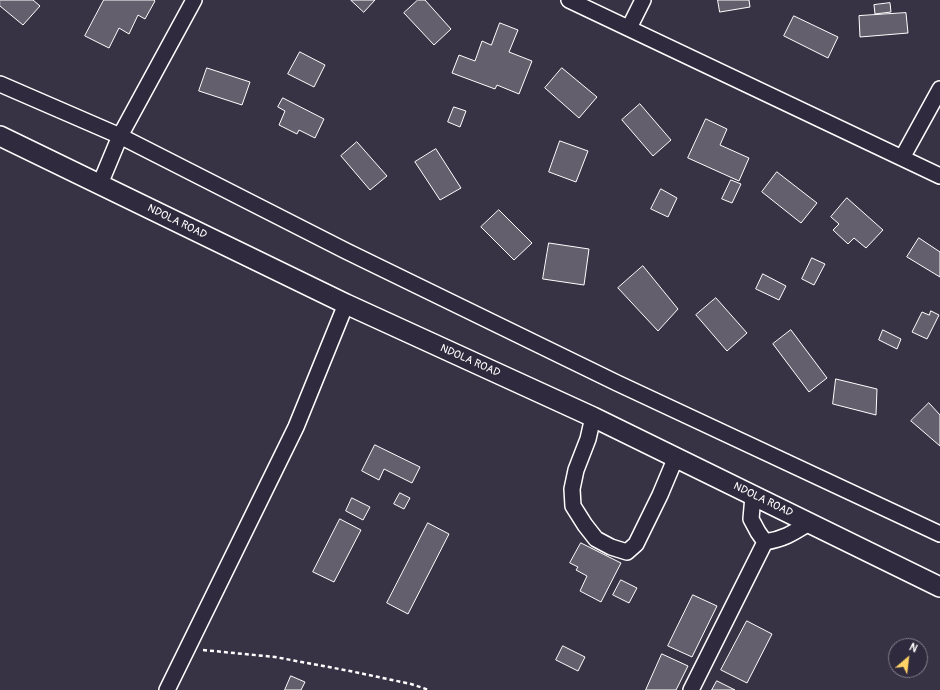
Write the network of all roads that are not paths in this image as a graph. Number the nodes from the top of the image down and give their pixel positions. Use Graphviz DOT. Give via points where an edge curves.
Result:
graph roads {
  1 [pos="194,0"];
  2 [pos="570,0"];
  3 [pos="643,0"];
  4 [pos="629,28"];
  5 [pos="0,84"];
  6 [pos="940,89"];
  7 [pos="0,136"];
  8 [pos="120,136"];
  9 [pos="902,158"];
  10 [pos="940,176"];
  11 [pos="100,184"];
  12 [pos="346,304"];
  13 [pos="593,417"];
  14 [pos="676,458"];
  15 [pos="753,496"];
  16 [pos="809,523"];
  17 [pos="940,534"];
  18 [pos="765,542"];
  19 [pos="940,587"];
  20 [pos="167,690"];
  21 [pos="691,690"];
  1 -- 8 [label="street"];
  2 -- 4 [label="street"];
  3 -- 4 [label="street"];
  4 -- 9 [label="street"];
  5 -- 8 [label="street"];
  6 -- 9 [label="street"];
  7 -- 11 [label="main road, NDOLA ROAD"];
  8 -- 11 [label="street"];
  8 -- 17 [label="street" via="346,251 610,379"];
  9 -- 10 [label="street"];
  11 -- 12 [label="main road, NDOLA ROAD"];
  12 -- 13 [label="main road, NDOLA ROAD"];
  12 -- 20 [label="street" via="296,427"];
  13 -- 14 [label="main road, NDOLA ROAD"];
  13 -- 14 [label="street" via="576,470 572,489 573,506 596,539 610,547 626,552 636,544"];
  14 -- 15 [label="main road, NDOLA ROAD"];
  15 -- 16 [label="main road, NDOLA ROAD"];
  15 -- 18 [label="street" via="751,519"];
  16 -- 18 [label="street" via="788,536"];
  16 -- 19 [label="main road, NDOLA ROAD"];
  18 -- 21 [label="street"];
}
